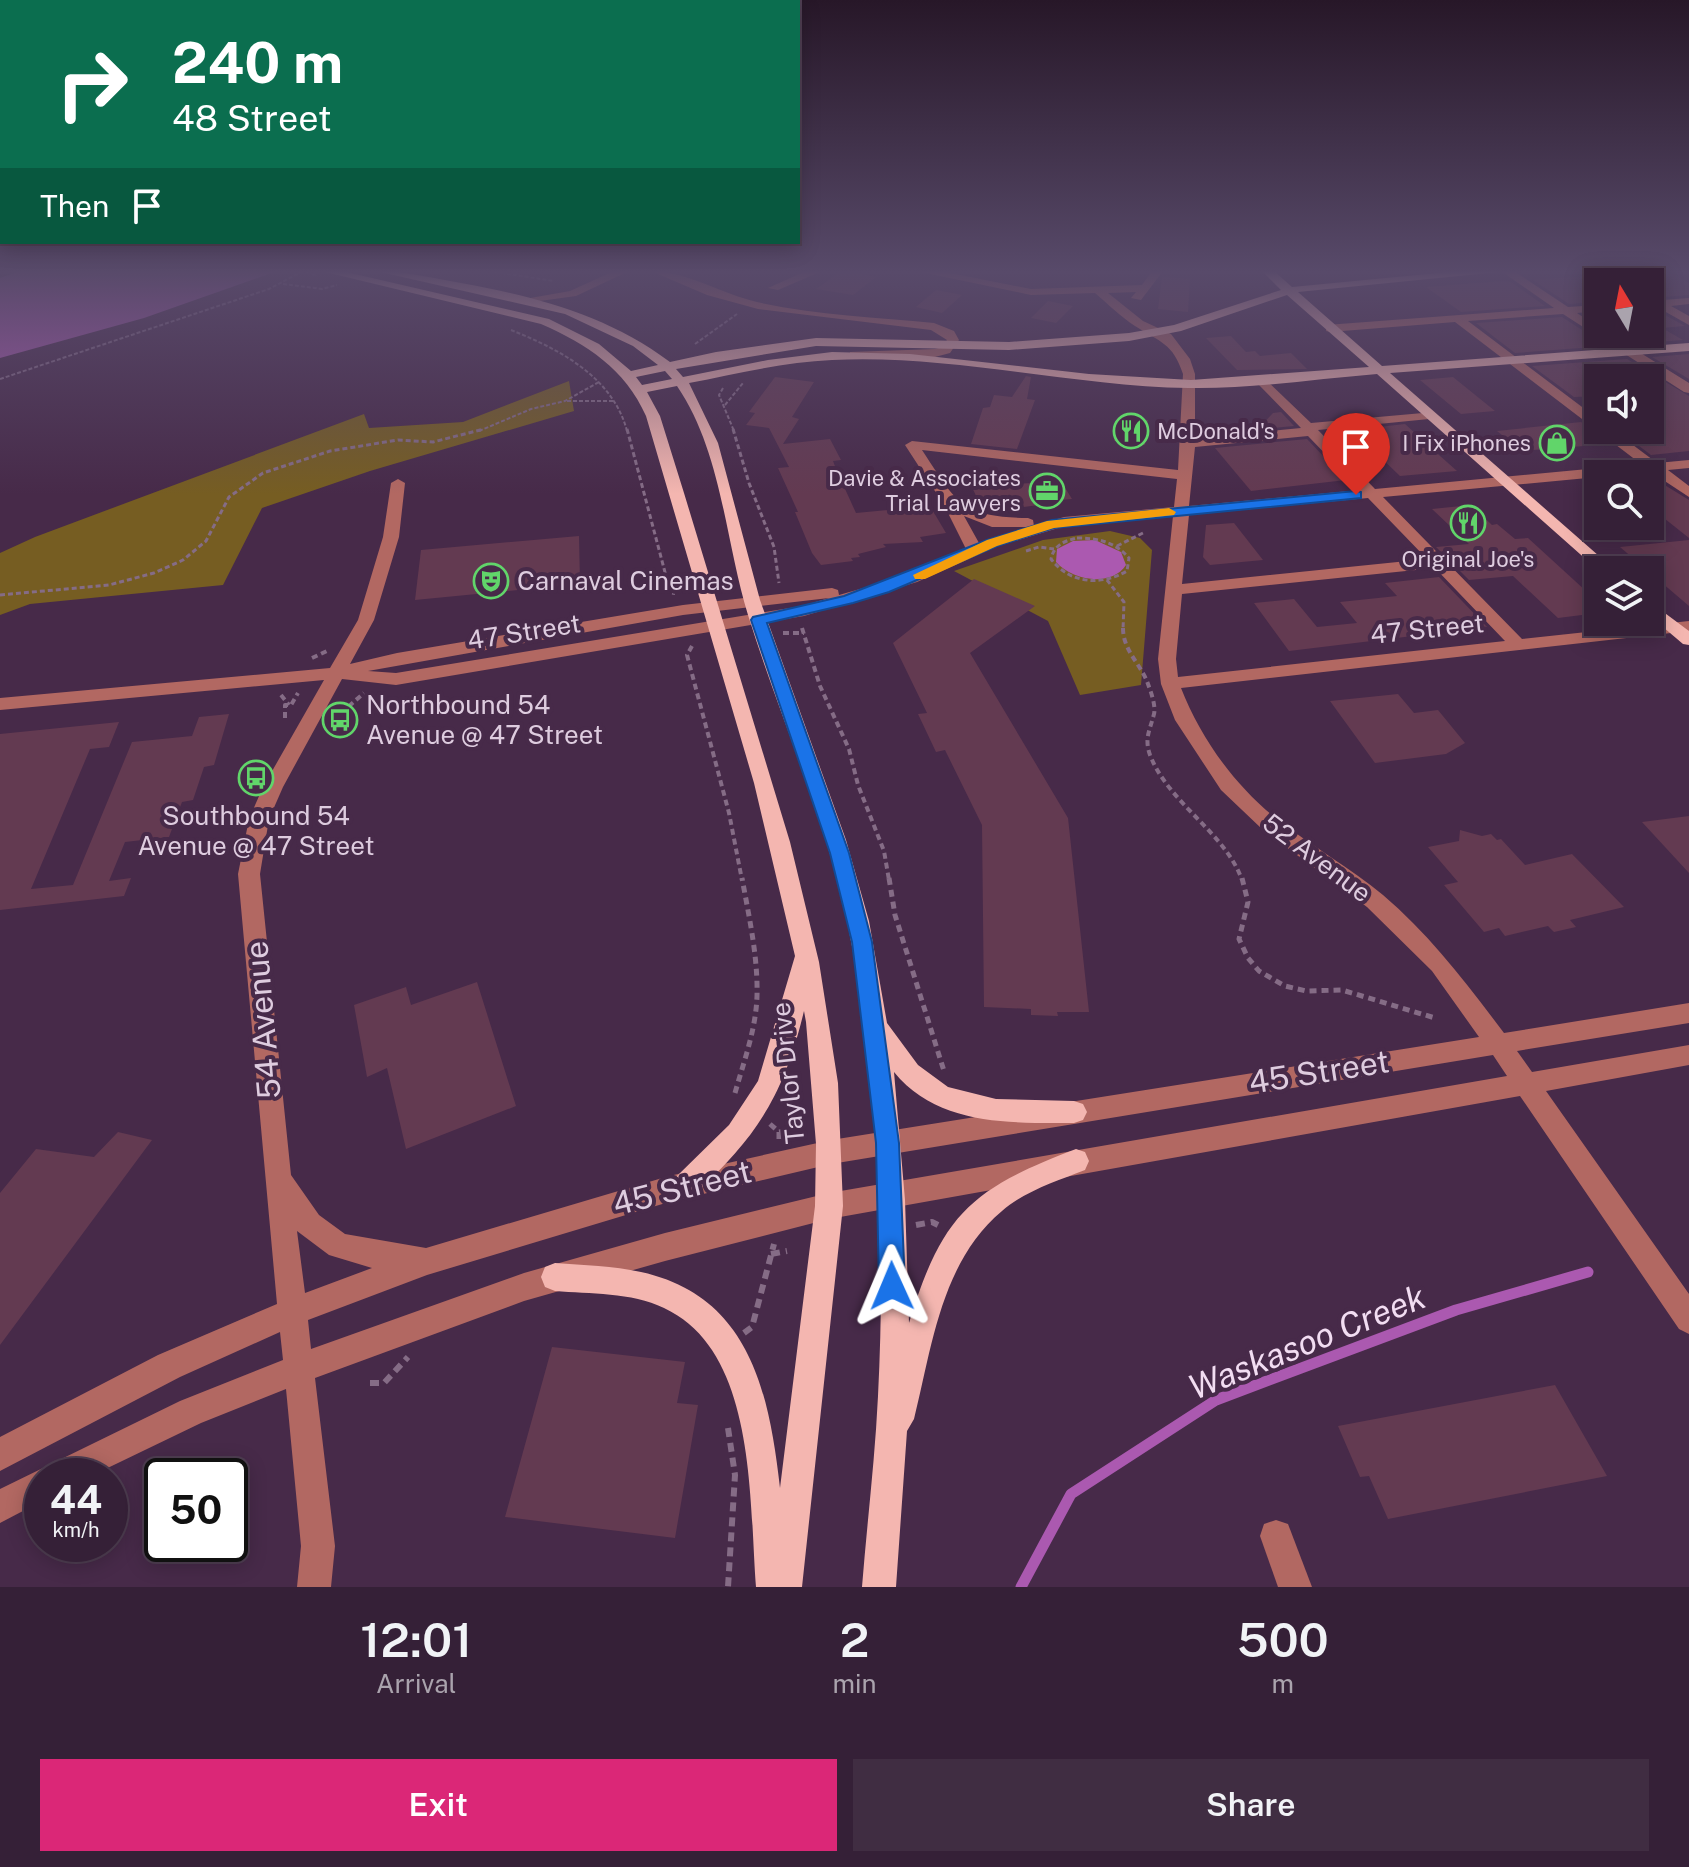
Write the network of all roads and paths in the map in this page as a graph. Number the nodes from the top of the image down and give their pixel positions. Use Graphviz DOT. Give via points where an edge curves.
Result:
graph roads {
  1 [pos="100,345"];
  2 [pos="543,345"];
  3 [pos="593,345"];
  4 [pos="638,345"];
  5 [pos="693,345"];
  6 [pos="783,345"];
  7 [pos="952,345"];
  8 [pos="1172,345"];
  9 [pos="1349,345"];
  10 [pos="1492,345"];
  11 [pos="1689,347"];
  12 [pos="1622,348"];
  13 [pos="1628,352"];
  14 [pos="854,355"];
  15 [pos="1512,361"];
  16 [pos="688,362"];
  17 [pos="668,366"];
  18 [pos="1380,372"];
  19 [pos="704,377"];
  20 [pos="0,379"];
  21 [pos="748,379"];
  22 [pos="683,381"];
  23 [pos="1263,381"];
  24 [pos="599,382"];
  25 [pos="635,382"];
  26 [pos="1191,384"];
  27 [pos="1689,389"];
  28 [pos="565,401"];
  29 [pos="614,401"];
  30 [pos="725,405"];
  31 [pos="1429,415"];
  32 [pos="1584,415"];
  33 [pos="1310,428"];
  34 [pos="1188,443"];
  35 [pos="1623,444"];
  36 [pos="1645,460"];
  37 [pos="1689,464"];
  38 [pos="1664,466"];
  39 [pos="1584,474"];
  40 [pos="1664,474"];
  41 [pos="1184,475"];
  42 [pos="1504,481"];
  43 [pos="398,483"];
  44 [pos="1373,493"];
  45 [pos="1689,493"];
  46 [pos="951,505"];
  47 [pos="1180,511"];
  48 [pos="1052,524"];
  49 [pos="1143,533"];
  50 [pos="1117,546"];
  51 [pos="975,550"];
  52 [pos="1591,556"];
  53 [pos="1439,563"];
  54 [pos="1107,580"];
  55 [pos="777,586"];
  56 [pos="884,588"];
  57 [pos="1173,590"];
  58 [pos="0,595"];
  59 [pos="675,598"];
  60 [pos="752,601"];
  61 [pos="712,606"];
  62 [pos="1664,616"];
  63 [pos="759,620"];
  64 [pos="790,622"];
  65 [pos="718,627"];
  66 [pos="1682,627"];
  67 [pos="782,632"];
  68 [pos="804,633"];
  69 [pos="1689,640"];
  70 [pos="692,645"];
  71 [pos="1518,645"];
  72 [pos="330,650"];
  73 [pos="309,658"];
  74 [pos="337,673"];
  75 [pos="1170,684"];
  76 [pos="372,691"];
  77 [pos="0,704"];
  78 [pos="291,705"];
  79 [pos="341,713"];
  80 [pos="285,718"];
  81 [pos="806,953"];
  82 [pos="1689,1013"];
  83 [pos="1435,1018"];
  84 [pos="874,1023"];
  85 [pos="1498,1043"];
  86 [pos="1689,1055"];
  87 [pos="941,1078"];
  88 [pos="1526,1083"];
  89 [pos="733,1103"];
  90 [pos="1074,1112"];
  91 [pos="773,1126"];
  92 [pos="792,1131"];
  93 [pos="779,1132"];
  94 [pos="887,1143"];
  95 [pos="831,1152"];
  96 [pos="1076,1161"];
  97 [pos="778,1164"];
  98 [pos="277,1173"];
  99 [pos="686,1185"];
  100 [pos="889,1196"];
  101 [pos="829,1206"];
  102 [pos="926,1213"];
  103 [pos="776,1219"];
  104 [pos="927,1223"];
  105 [pos="916,1225"];
  106 [pos="938,1225"];
  107 [pos="787,1251"];
  108 [pos="771,1254"];
  109 [pos="427,1261"];
  110 [pos="555,1277"];
  111 [pos="292,1312"];
  112 [pos="1689,1319"];
  113 [pos="752,1327"];
  114 [pos="417,1351"];
  115 [pos="300,1368"];
  116 [pos="370,1383"];
  117 [pos="727,1421"];
  118 [pos="0,1455"];
  119 [pos="94,1458"];
  120 [pos="888,1461"];
  121 [pos="24,1493"];
  122 [pos="0,1507"];
  123 [pos="1276,1536"];
  124 [pos="314,1587"];
  125 [pos="728,1587"];
  126 [pos="773,1587"];
  127 [pos="785,1587"];
  128 [pos="879,1587"];
  129 [pos="1295,1587"];
  1 -- 20 [label="path"];
  2 -- 24 [label="path"];
  3 -- 25 [label="main road, Taylor Drive"];
  4 -- 17 [label="main road"];
  5 -- 16 [label="path" via="679,355"];
  6 -- 16 [label="main road"];
  7 -- 14 [label="street" via="929,354"];
  8 -- 26 [label="street, 52 Avenue" via="1184,359"];
  9 -- 18 [label="main road"];
  10 -- 15 [label="street"];
  11 -- 13 [label="main road"];
  12 -- 13 [label="street"];
  13 -- 15 [label="main road"];
  13 -- 27 [label="street"];
  14 -- 19 [label="main road" via="792,360"];
  14 -- 26 [label="main road"];
  15 -- 18 [label="main road"];
  15 -- 32 [label="street"];
  16 -- 17 [label="main road"];
  17 -- 22 [label="main road"];
  17 -- 25 [label="main road"];
  18 -- 23 [label="main road"];
  18 -- 31 [label="main road"];
  19 -- 22 [label="main road"];
  19 -- 30 [label="path" via="711,388 723,388 719,395"];
  21 -- 30 [label="path"];
  22 -- 25 [label="main road"];
  22 -- 60 [label="main road" via="705,424"];
  23 -- 26 [label="main road"];
  23 -- 33 [label="street"];
  24 -- 28 [label="path"];
  24 -- 29 [label="path"];
  25 -- 61 [label="main road, Taylor Drive" via="653,416"];
  26 -- 34 [label="street, 52 Avenue"];
  28 -- 29 [label="path"];
  28 -- 58 [label="path" via="455,438 383,442 290,462 237,489 222,506 206,541 169,567 109,585"];
  29 -- 59 [label="path" via="625,423"];
  30 -- 55 [label="path" via="772,546 781,580"];
  31 -- 33 [label="street"];
  31 -- 42 [label="main road"];
  33 -- 34 [label="street" via="1303,433"];
  33 -- 44 [label="street"];
  34 -- 41 [label="street, 52 Avenue"];
  35 -- 36 [label="street"];
  37 -- 38 [label="street"];
  39 -- 42 [label="street"];
  40 -- 45 [label="street"];
  41 -- 46 [label="street" via="912,445"];
  41 -- 47 [label="street, 52 Avenue"];
  42 -- 44 [label="street"];
  42 -- 52 [label="main road"];
  43 -- 74 [label="street, 54 Avenue" via="391,537 366,620"];
  44 -- 47 [label="street"];
  44 -- 53 [label="street"];
  46 -- 48 [label="street" via="1004,524"];
  46 -- 51 [label="street"];
  47 -- 48 [label="street"];
  47 -- 57 [label="street, 52 Avenue"];
  48 -- 51 [label="street"];
  49 -- 50 [label="path"];
  50 -- 54 [label="path" via="1130,565"];
  50 -- 54 [label="path" via="1077,538 1051,552 1063,573"];
  51 -- 56 [label="street"];
  53 -- 57 [label="street"];
  53 -- 71 [label="street"];
  54 -- 83 [label="path" via="1125,605 1123,641 1147,681 1155,711 1145,732 1153,760 1229,855 1245,885 1248,908 1239,939 1248,958 1272,981 1296,990 1342,990"];
  56 -- 60 [label="street, 47 Street"];
  56 -- 63 [label="street, 47 Street"];
  57 -- 75 [label="street, 52 Avenue"];
  60 -- 61 [label="street, 47 Street"];
  60 -- 63 [label="main road"];
  61 -- 65 [label="main road, Taylor Drive"];
  61 -- 74 [label="street, 47 Street" via="397,658"];
  62 -- 66 [label="main road"];
  63 -- 65 [label="street, 47 Street"];
  63 -- 84 [label="main road" via="848,884"];
  64 -- 68 [label="path" via="801,625"];
  65 -- 74 [label="street, 47 Street" via="396,679"];
  65 -- 81 [label="main road, Taylor Drive" via="771,804"];
  66 -- 69 [label="main road"];
  66 -- 71 [label="street, 47 Street"];
  67 -- 68 [label="path"];
  68 -- 87 [label="path" via="884,851 895,915 944,1063"];
  70 -- 89 [label="path" via="687,655 729,813 757,966 753,1027"];
  71 -- 75 [label="street, 47 Street"];
  72 -- 73 [label="path"];
  74 -- 77 [label="street, 47 Street"];
  74 -- 98 [label="street, 54 Avenue" via="273,787 253,842 249,874"];
  75 -- 85 [label="street, 52 Avenue" via="1192,735 1228,785 1269,824 1394,917 1440,965"];
  76 -- 79 [label="path"];
  78 -- 80 [label="path" via="285,705"];
  81 -- 95 [label="main road, Taylor Drive"];
  81 -- 99 [label="main road" via="785,1044 764,1098 723,1154"];
  82 -- 85 [label="street, 45 Street"];
  84 -- 90 [label="main road" via="923,1086 948,1099 971,1107"];
  84 -- 94 [label="main road"];
  85 -- 88 [label="street, 52 Avenue"];
  85 -- 90 [label="street, 45 Street"];
  86 -- 88 [label="street, 45 Street"];
  88 -- 96 [label="street, 45 Street"];
  88 -- 112 [label="street, 52 Avenue"];
  90 -- 94 [label="street, 45 Street"];
  91 -- 93 [label="path"];
  92 -- 93 [label="path"];
  93 -- 97 [label="path"];
  94 -- 95 [label="street, 45 Street"];
  94 -- 100 [label="main road"];
  95 -- 97 [label="street, 45 Street"];
  95 -- 101 [label="main road, Taylor Drive"];
  96 -- 100 [label="street, 45 Street"];
  96 -- 120 [label="main road" via="995,1199 955,1241 935,1283"];
  97 -- 99 [label="street, 45 Street"];
  98 -- 109 [label="street" via="297,1214 312,1231 361,1253"];
  98 -- 111 [label="street, 54 Avenue"];
  99 -- 109 [label="street, 45 Street"];
  100 -- 101 [label="street, 45 Street"];
  100 -- 120 [label="main road" via="894,1369"];
  101 -- 103 [label="street, 45 Street"];
  101 -- 127 [label="main road, Taylor Drive"];
  102 -- 104 [label="path"];
  103 -- 108 [label="path"];
  103 -- 110 [label="street, 45 Street"];
  104 -- 105 [label="path"];
  104 -- 106 [label="path"];
  107 -- 108 [label="path"];
  108 -- 113 [label="path"];
  109 -- 111 [label="street, 45 Street"];
  110 -- 115 [label="street, 45 Street"];
  110 -- 126 [label="main road" via="652,1288 686,1304 728,1345 752,1414"];
  111 -- 115 [label="street, 54 Avenue"];
  111 -- 118 [label="street, 45 Street" via="169,1366"];
  114 -- 116 [label="path" via="384,1383"];
  115 -- 119 [label="street, 45 Street"];
  115 -- 124 [label="street, 54 Avenue" via="318,1546"];
  117 -- 125 [label="path" via="735,1475"];
  120 -- 128 [label="main road"];
  121 -- 122 [label="street"];
  123 -- 129 [label="street"];
}
